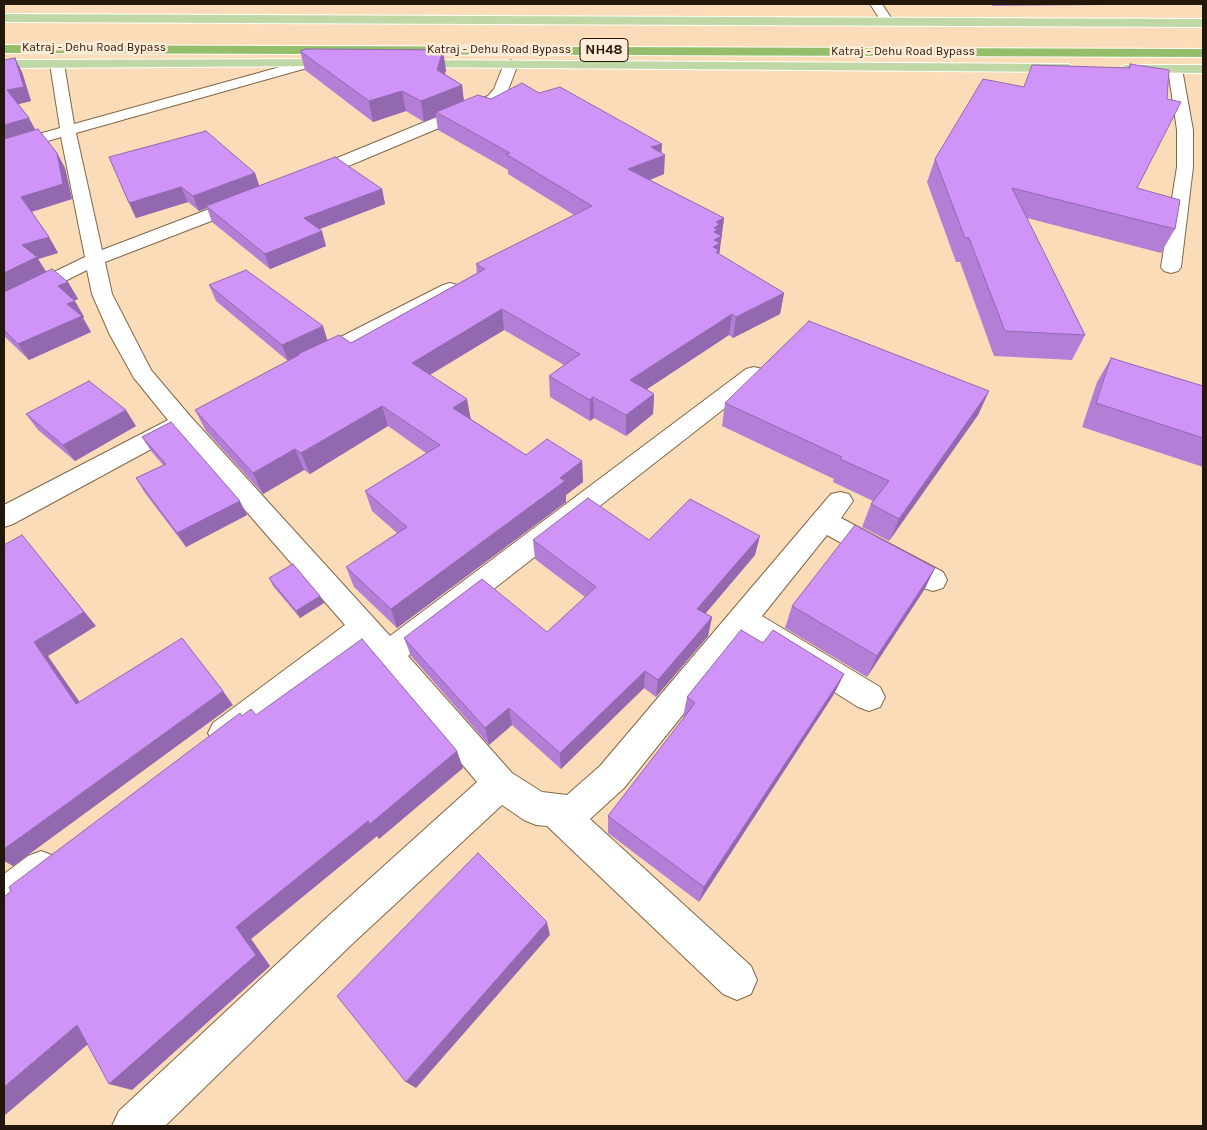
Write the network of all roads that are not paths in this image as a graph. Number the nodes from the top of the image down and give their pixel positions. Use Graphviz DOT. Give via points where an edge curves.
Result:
graph roads {
  1 [pos="876,4"];
  2 [pos="4,18"];
  3 [pos="887,21"];
  4 [pos="1203,23"];
  5 [pos="4,48"];
  6 [pos="1203,53"];
  7 [pos="309,63"];
  8 [pos="4,64"];
  9 [pos="56,64"];
  10 [pos="511,64"];
  11 [pos="1087,68"];
  12 [pos="1107,69"];
  13 [pos="1176,69"];
  14 [pos="1203,69"];
  15 [pos="68,131"];
  16 [pos="4,149"];
  17 [pos="293,183"];
  18 [pos="257,197"];
  19 [pos="94,260"];
  20 [pos="1171,267"];
  21 [pos="471,278"];
  22 [pos="4,304"];
  23 [pos="297,368"];
  24 [pos="754,374"];
  25 [pos="191,418"];
  26 [pos="4,517"];
  27 [pos="933,580"];
  28 [pos="742,619"];
  29 [pos="364,627"];
  30 [pos="388,654"];
  31 [pos="869,697"];
  32 [pos="200,751"];
  33 [pos="500,784"];
  34 [pos="554,810"];
  35 [pos="67,850"];
  36 [pos="4,897"];
  37 [pos="737,980"];
  38 [pos="134,1126"];
  1 -- 3 [label="street"];
  2 -- 3 [label="main road"];
  3 -- 4 [label="main road"];
  5 -- 6 [label="highway, Katraj - Dehu Road Bypass / NH48"];
  7 -- 9 [label="main road"];
  7 -- 10 [label="main road"];
  7 -- 15 [label="street"];
  8 -- 9 [label="main road"];
  9 -- 15 [label="street"];
  10 -- 11 [label="main road"];
  10 -- 17 [label="street" via="501,90 484,104"];
  12 -- 13 [label="main road"];
  13 -- 14 [label="main road"];
  13 -- 20 [label="street" via="1185,130 1185,167"];
  15 -- 16 [label="street"];
  15 -- 19 [label="street"];
  18 -- 19 [label="street"];
  19 -- 22 [label="street"];
  19 -- 25 [label="street" via="102,294 142,374"];
  21 -- 23 [label="street"];
  24 -- 30 [label="street"];
  25 -- 26 [label="street"];
  25 -- 29 [label="street"];
  27 -- 28 [label="street" via="832,511"];
  28 -- 31 [label="street"];
  28 -- 34 [label="street" via="612,777 574,812"];
  29 -- 30 [label="street"];
  29 -- 32 [label="street"];
  30 -- 33 [label="street"];
  33 -- 34 [label="street" via="536,808"];
  33 -- 38 [label="street"];
  34 -- 37 [label="street"];
  35 -- 36 [label="street"];
}
